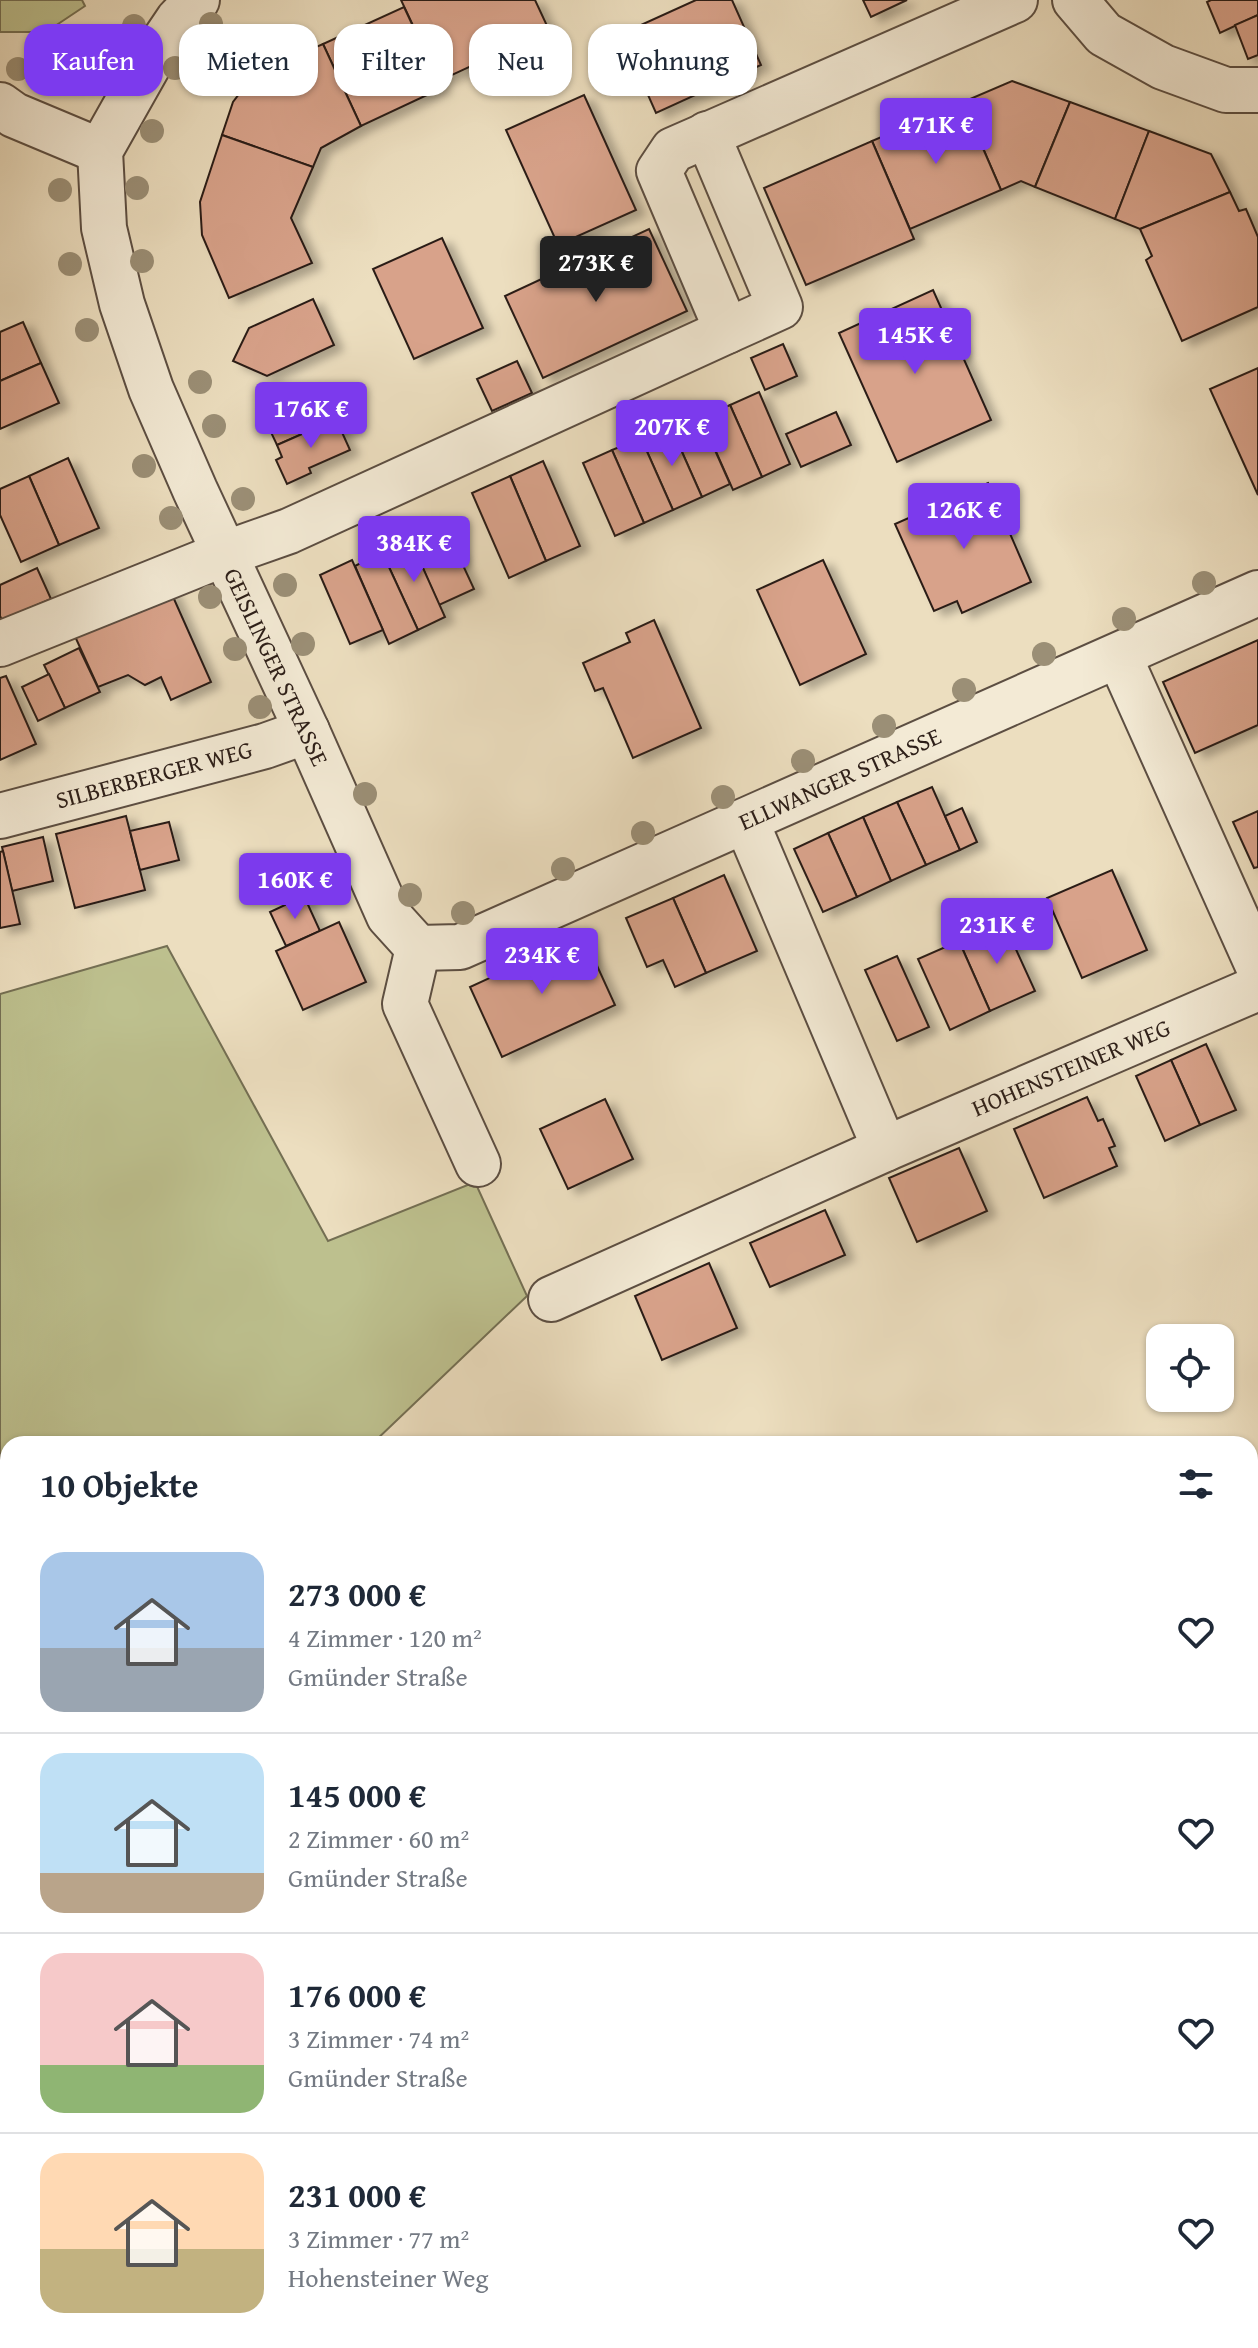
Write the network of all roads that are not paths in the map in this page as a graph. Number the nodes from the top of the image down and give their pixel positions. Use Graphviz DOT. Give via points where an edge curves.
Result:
graph roads {
  1 [pos="197,0"];
  2 [pos="1015,0"];
  3 [pos="1075,0"];
  4 [pos="1258,90"];
  5 [pos="0,105"];
  6 [pos="707,134"];
  7 [pos="100,151"];
  8 [pos="727,331"];
  9 [pos="224,554"];
  10 [pos="1258,593"];
  11 [pos="0,644"];
  12 [pos="1119,656"];
  13 [pos="307,731"];
  14 [pos="0,816"];
  15 [pos="746,821"];
  16 [pos="418,948"];
  17 [pos="1258,966"];
  18 [pos="1258,988"];
  19 [pos="885,1149"];
  20 [pos="478,1164"];
  21 [pos="551,1299"];
  1 -- 7 [label="street" via="153,57"];
  2 -- 6 [label="street"];
  3 -- 4 [label="street" via="1104,34 1163,67 1226,90"];
  5 -- 7 [label="street"];
  6 -- 8 [label="street" via="673,150 659,171"];
  6 -- 8 [label="street" via="780,307"];
  7 -- 9 [label="street, GEISLINGER STRASSE" via="104,228 122,304 151,389"];
  8 -- 9 [label="street" via="289,531"];
  9 -- 11 [label="street"];
  9 -- 13 [label="street, GEISLINGER STRASSE"];
  10 -- 12 [label="street, ELLWANGER STRASSE"];
  12 -- 15 [label="street, ELLWANGER STRASSE"];
  12 -- 17 [label="street"];
  13 -- 14 [label="street, SILBERBERGER WEG"];
  13 -- 16 [label="street, GEISLINGER STRASSE" via="389,916"];
  15 -- 16 [label="street, ELLWANGER STRASSE" via="460,947"];
  15 -- 19 [label="street"];
  16 -- 20 [label="street" via="405,1004"];
  18 -- 19 [label="street, HOHENSTEINER WEG"];
  19 -- 21 [label="street, HOHENSTEINER WEG"];
}
